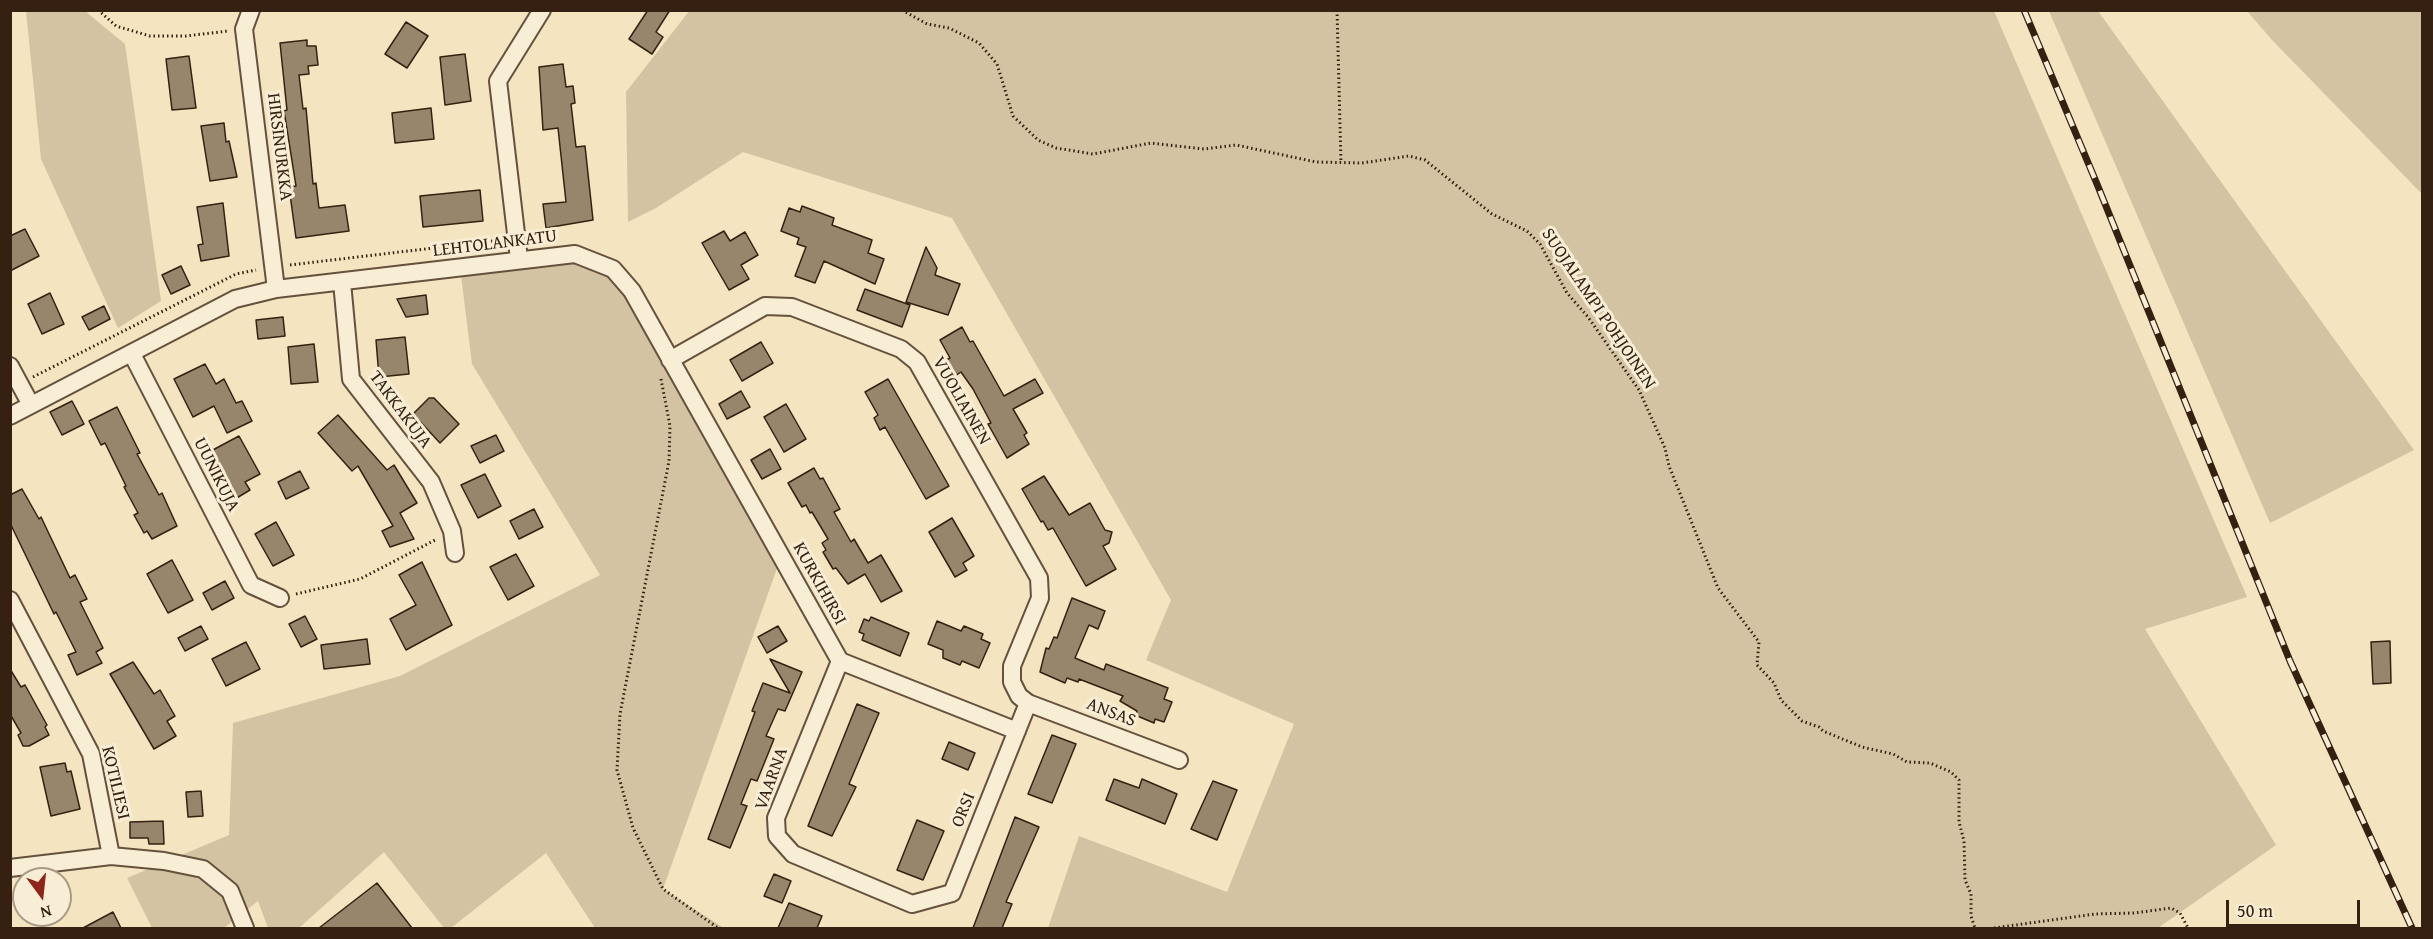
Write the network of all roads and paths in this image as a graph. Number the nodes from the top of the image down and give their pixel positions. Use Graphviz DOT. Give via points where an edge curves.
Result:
graph roads {
  1 [pos="98,10"];
  2 [pos="251,10"];
  3 [pos="542,10"];
  4 [pos="902,10"];
  5 [pos="1337,10"];
  6 [pos="244,29"];
  7 [pos="1341,163"];
  8 [pos="519,259"];
  9 [pos="342,282"];
  10 [pos="276,289"];
  11 [pos="132,354"];
  12 [pos="670,360"];
  13 [pos="10,366"];
  14 [pos="31,405"];
  15 [pos="10,416"];
  16 [pos="452,531"];
  17 [pos="455,553"];
  18 [pos="279,598"];
  19 [pos="10,600"];
  20 [pos="840,661"];
  21 [pos="1028,703"];
  22 [pos="1017,731"];
  23 [pos="1179,760"];
  24 [pos="111,856"];
  25 [pos="10,868"];
  26 [pos="912,904"];
  27 [pos="245,928"];
  28 [pos="718,928"];
  29 [pos="1975,928"];
  30 [pos="1994,928"];
  31 [pos="2188,928"];
  1 -- 6 [label="path" via="116,26 150,36"];
  2 -- 6 [label="street, HIRSINURKKA"];
  3 -- 8 [label="street" via="498,81"];
  4 -- 7 [label="path, SUOJALAMPI POHJOINEN" via="979,43 997,64 1013,116 1038,140 1056,148 1093,154 1150,143 1204,149 1236,145 1316,162"];
  5 -- 7 [label="path"];
  6 -- 10 [label="street, HIRSINURKKA"];
  7 -- 29 [label="path, SUOJALAMPI POHJOINEN" via="1409,156 1425,159 1491,214 1527,231 1540,244 1567,293 1639,390 1718,588 1759,642 1757,665 1774,683 1781,700 1802,721 1823,731 1907,762 1930,763 1959,780 1965,880 1971,894"];
  8 -- 9 [label="street, LEHTOLANKATU"];
  8 -- 12 [label="street, LEHTOLANKATU" via="575,254 613,269 632,291"];
  9 -- 10 [label="street, LEHTOLANKATU"];
  9 -- 16 [label="street, TAKKAKUJA" via="351,379 430,482"];
  10 -- 11 [label="street, LEHTOLANKATU" via="235,299"];
  11 -- 14 [label="street, LEHTOLANKATU"];
  11 -- 18 [label="street, UUNIKUJA" via="251,585"];
  12 -- 20 [label="street, KURKIHIRSI"];
  12 -- 21 [label="street, VUOLIAINEN" via="765,306 792,307 901,349 917,362 1039,578 1040,598 1012,666 1012,682"];
  12 -- 28 [label="path" via="660,375 670,426 669,461 620,714 617,770 633,828 663,889"];
  13 -- 14 [label="street"];
  14 -- 15 [label="street, LEHTOLANKATU"];
  16 -- 17 [label="street, TAKKAKUJA"];
  16 -- 18 [label="path" via="360,579"];
  19 -- 24 [label="street, KOTILIESI" via="91,754"];
  20 -- 22 [label="street"];
  20 -- 26 [label="street, VAARNA" via="776,818 777,836 793,854"];
  21 -- 22 [label="street, ORSI"];
  21 -- 23 [label="street, ANSAS"];
  22 -- 26 [label="street, ORSI" via="952,893"];
  24 -- 25 [label="street"];
  24 -- 27 [label="street" via="203,869 230,891"];
  30 -- 31 [label="path" via="2171,908 2180,913"];
}
